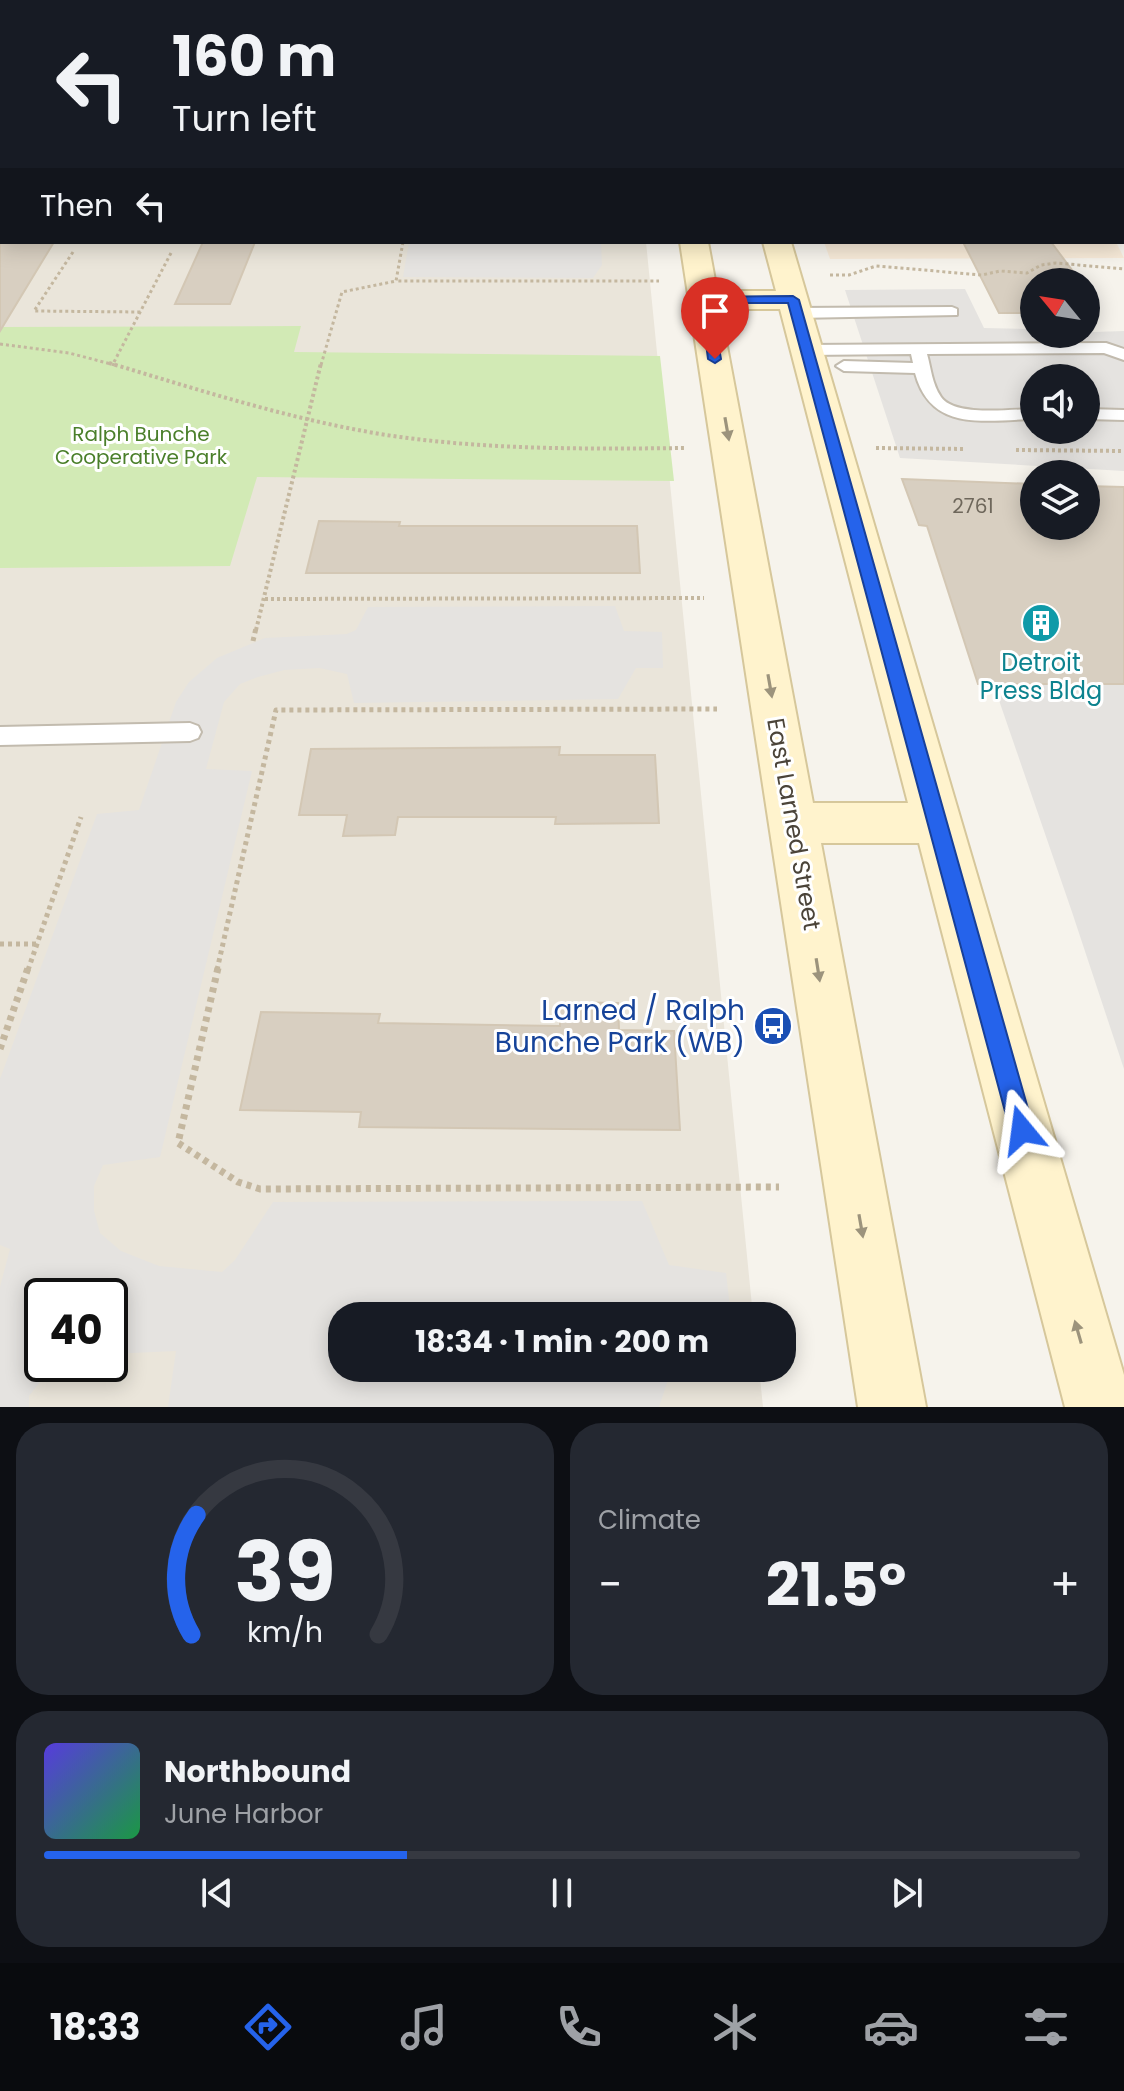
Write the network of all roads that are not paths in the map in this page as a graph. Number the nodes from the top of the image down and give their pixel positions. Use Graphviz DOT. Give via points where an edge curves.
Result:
graph roads {
  1 [pos="694,244"];
  2 [pos="778,244"];
  3 [pos="683,290"];
  4 [pos="952,312"];
  5 [pos="807,321"];
  6 [pos="918,350"];
  7 [pos="1124,355"];
  8 [pos="923,368"];
  9 [pos="1020,414"];
  10 [pos="1100,414"];
  11 [pos="1124,415"];
  12 [pos="190,732"];
  13 [pos="0,736"];
  14 [pos="794,823"];
  15 [pos="937,823"];
  16 [pos="892,1407"];
  17 [pos="1099,1407"];
  1 -- 3 [label="street, East Larned Street"];
  2 -- 5 [label="street"];
  3 -- 5 [label="street"];
  3 -- 14 [label="street, East Larned Street, one-way"];
  4 -- 5 [label="lane"];
  5 -- 6 [label="lane"];
  5 -- 8 [label="lane"];
  5 -- 15 [label="street"];
  6 -- 7 [label="lane" via="1106,348"];
  6 -- 8 [label="lane"];
  8 -- 9 [label="lane" via="939,405 956,413"];
  10 -- 11 [label="lane"];
  12 -- 13 [label="lane"];
  14 -- 15 [label="street"];
  14 -- 16 [label="street, East Larned Street, one-way"];
  17 -- 15 [label="street, one-way"];
}
